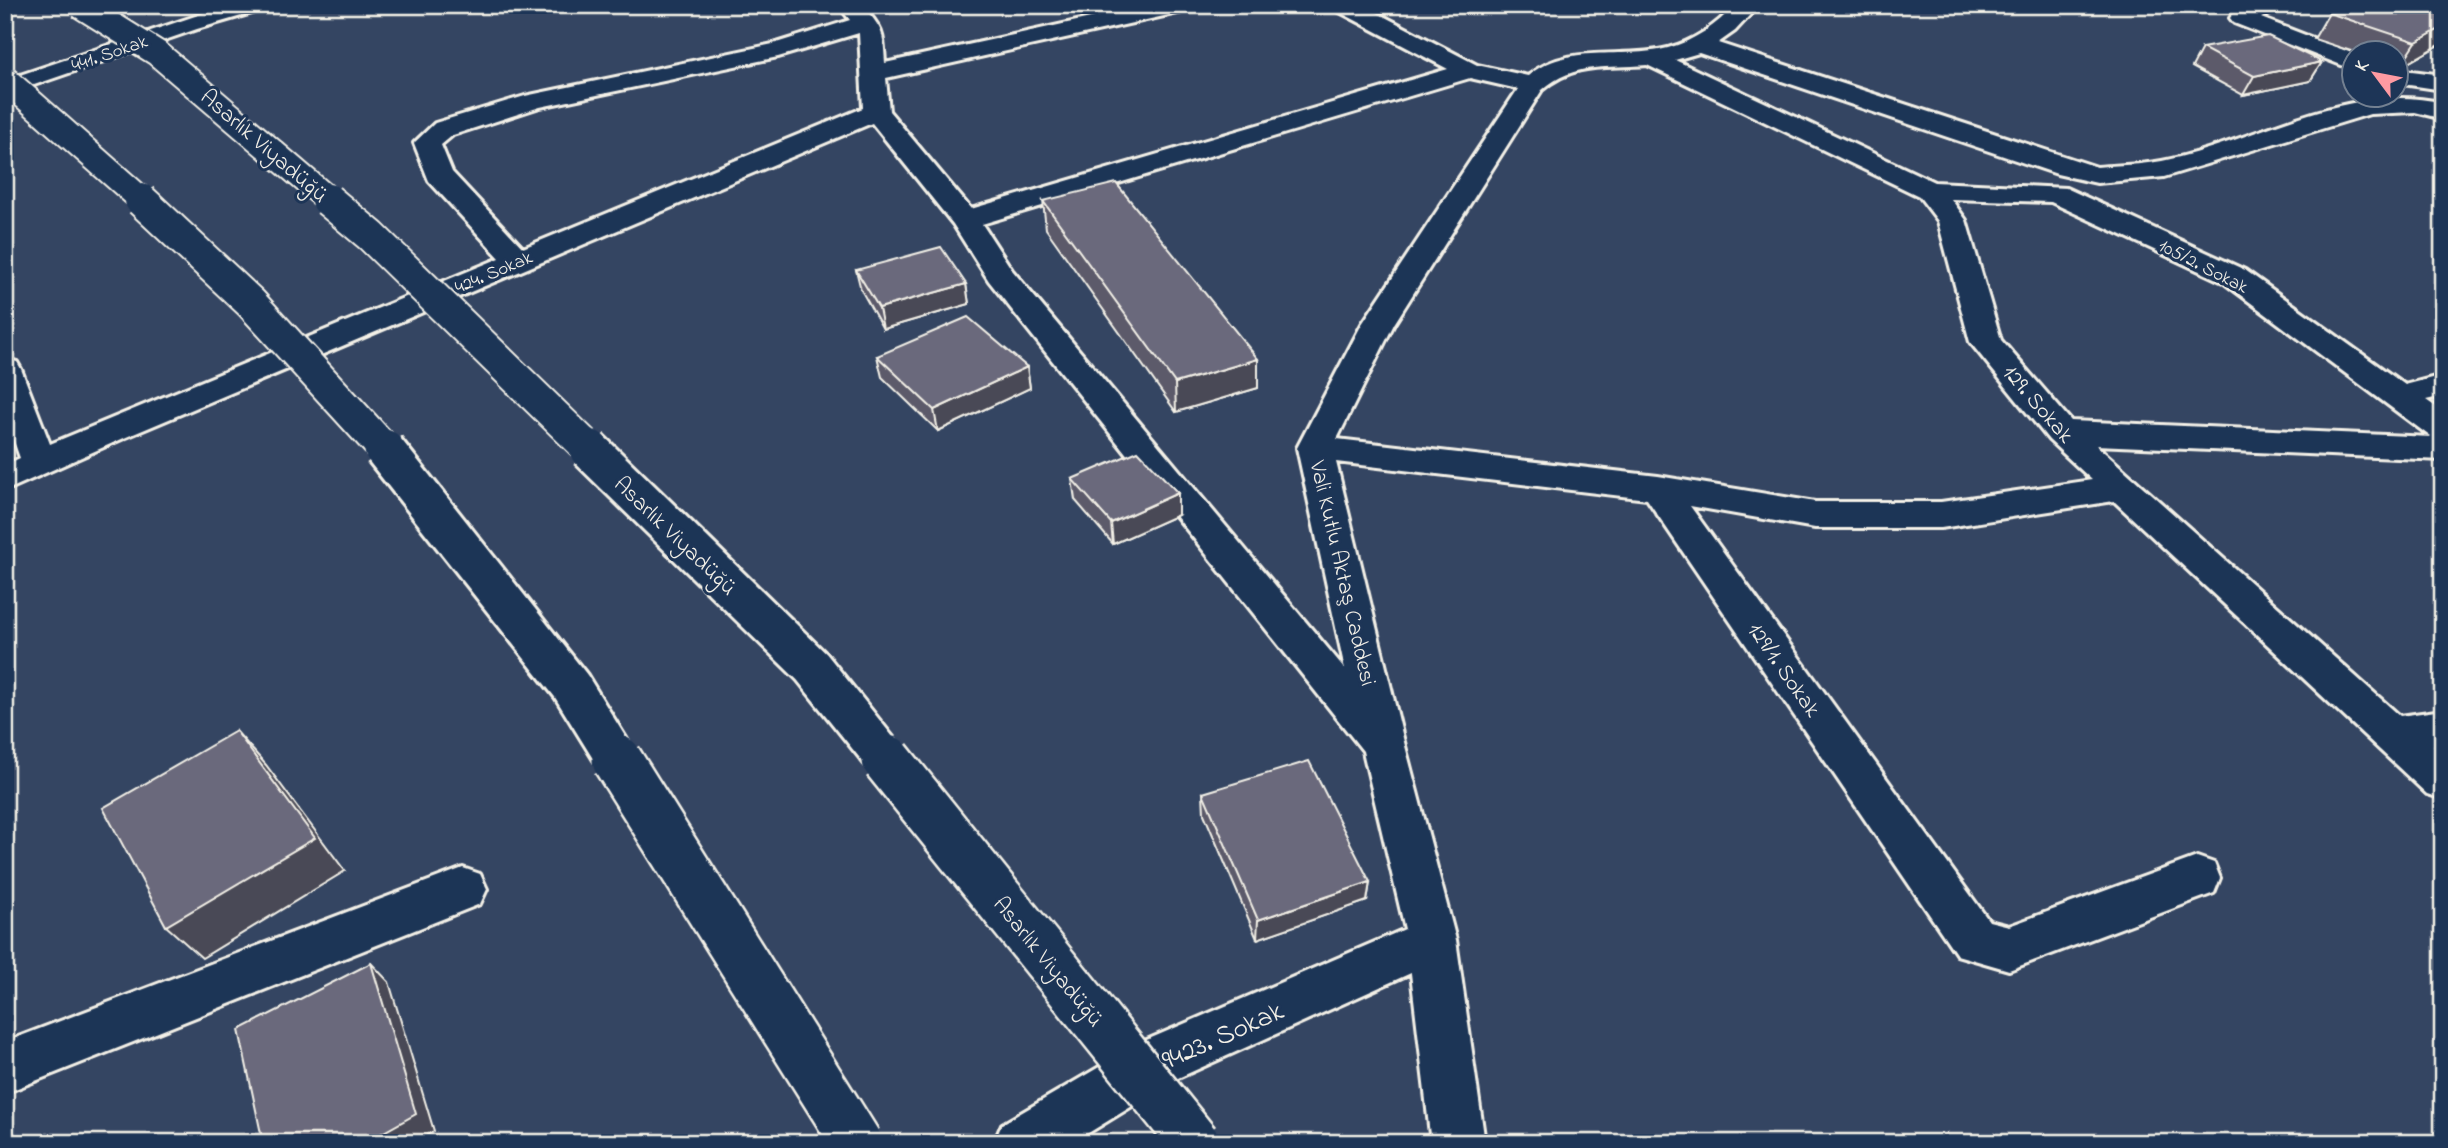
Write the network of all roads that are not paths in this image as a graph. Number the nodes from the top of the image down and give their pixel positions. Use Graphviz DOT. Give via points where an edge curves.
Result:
graph roads {
  1 [pos="80,5"];
  2 [pos="254,5"];
  3 [pos="1182,5"];
  4 [pos="1343,5"];
  5 [pos="2270,5"];
  6 [pos="1733,11"];
  7 [pos="857,14"];
  8 [pos="1699,45"];
  9 [pos="2340,57"];
  10 [pos="1651,58"];
  11 [pos="1469,71"];
  12 [pos="874,73"];
  13 [pos="2410,78"];
  14 [pos="5,79"];
  15 [pos="2443,83"];
  16 [pos="1533,85"];
  17 [pos="5,88"];
  18 [pos="2443,111"];
  19 [pos="876,112"];
  20 [pos="1929,190"];
  21 [pos="965,220"];
  22 [pos="519,261"];
  23 [pos="5,369"];
  24 [pos="2443,385"];
  25 [pos="2399,397"];
  26 [pos="2443,429"];
  27 [pos="2061,432"];
  28 [pos="1315,448"];
  29 [pos="2443,449"];
  30 [pos="40,463"];
  31 [pos="5,479"];
  32 [pos="2121,487"];
  33 [pos="1658,488"];
  34 [pos="2443,727"];
  35 [pos="2391,734"];
  36 [pos="1384,746"];
  37 [pos="2443,780"];
  38 [pos="2197,878"];
  39 [pos="463,889"];
  40 [pos="1432,940"];
  41 [pos="5,1068"];
  42 [pos="857,1143"];
  43 [pos="1021,1143"];
  44 [pos="1195,1143"];
  45 [pos="1458,1143"];
  1 -- 44 [label="main road, Asarlık Viyadüğü, bridge" via="158,53 371,236 812,667"];
  2 -- 17 [label="main road, 441. Sokak"];
  3 -- 12 [label="main road"];
  4 -- 11 [label="main road"];
  5 -- 9 [label="main road" via="2242,18"];
  6 -- 8 [label="main road, Vali Kutlu Aktaş Caddesi" via="1718,36"];
  7 -- 12 [label="main road" via="872,30"];
  7 -- 22 [label="main road" via="778,50 534,101 444,129 427,143 439,175"];
  8 -- 10 [label="main road, Vali Kutlu Aktaş Caddesi"];
  8 -- 18 [label="main road" via="2097,175 2164,169 2368,106 2416,104"];
  10 -- 16 [label="main road, Vali Kutlu Aktaş Caddesi" via="1571,63 1546,71"];
  10 -- 20 [label="main road, 129. Sokak"];
  11 -- 16 [label="main road"];
  11 -- 21 [label="main road"];
  12 -- 19 [label="main road"];
  13 -- 15 [label="main road"];
  14 -- 42 [label="main road, bridge" via="251,303 393,459 570,686"];
  16 -- 28 [label="main road, Vali Kutlu Aktaş Caddesi" via="1378,324"];
  19 -- 21 [label="main road"];
  19 -- 22 [label="main road, 424. Sokak"];
  20 -- 25 [label="main road, 105/2. Sokak" via="2056,194 2234,276"];
  20 -- 27 [label="main road, 129. Sokak" via="1952,220 1986,342"];
  21 -- 36 [label="main road" via="1000,275"];
  22 -- 30 [label="main road, 424. Sokak"];
  23 -- 30 [label="main road"];
  24 -- 25 [label="main road"];
  25 -- 26 [label="main road, 105/2. Sokak"];
  27 -- 29 [label="main road"];
  27 -- 32 [label="main road, 129. Sokak"];
  28 -- 33 [label="main road"];
  28 -- 36 [label="main road, Vali Kutlu Aktaş Caddesi"];
  30 -- 31 [label="main road, 424. Sokak"];
  32 -- 33 [label="main road" via="1941,515 1815,515"];
  32 -- 35 [label="main road, 129. Sokak"];
  33 -- 38 [label="main road, 129/1. Sokak" via="1974,939 2009,948"];
  34 -- 35 [label="main road"];
  35 -- 37 [label="main road, 129. Sokak"];
  36 -- 40 [label="main road, Vali Kutlu Aktaş Caddesi"];
  39 -- 41 [label="main road"];
  40 -- 43 [label="main road, 9423. Sokak" via="1160,1060"];
  40 -- 45 [label="main road, Vali Kutlu Aktaş Caddesi"];
}
